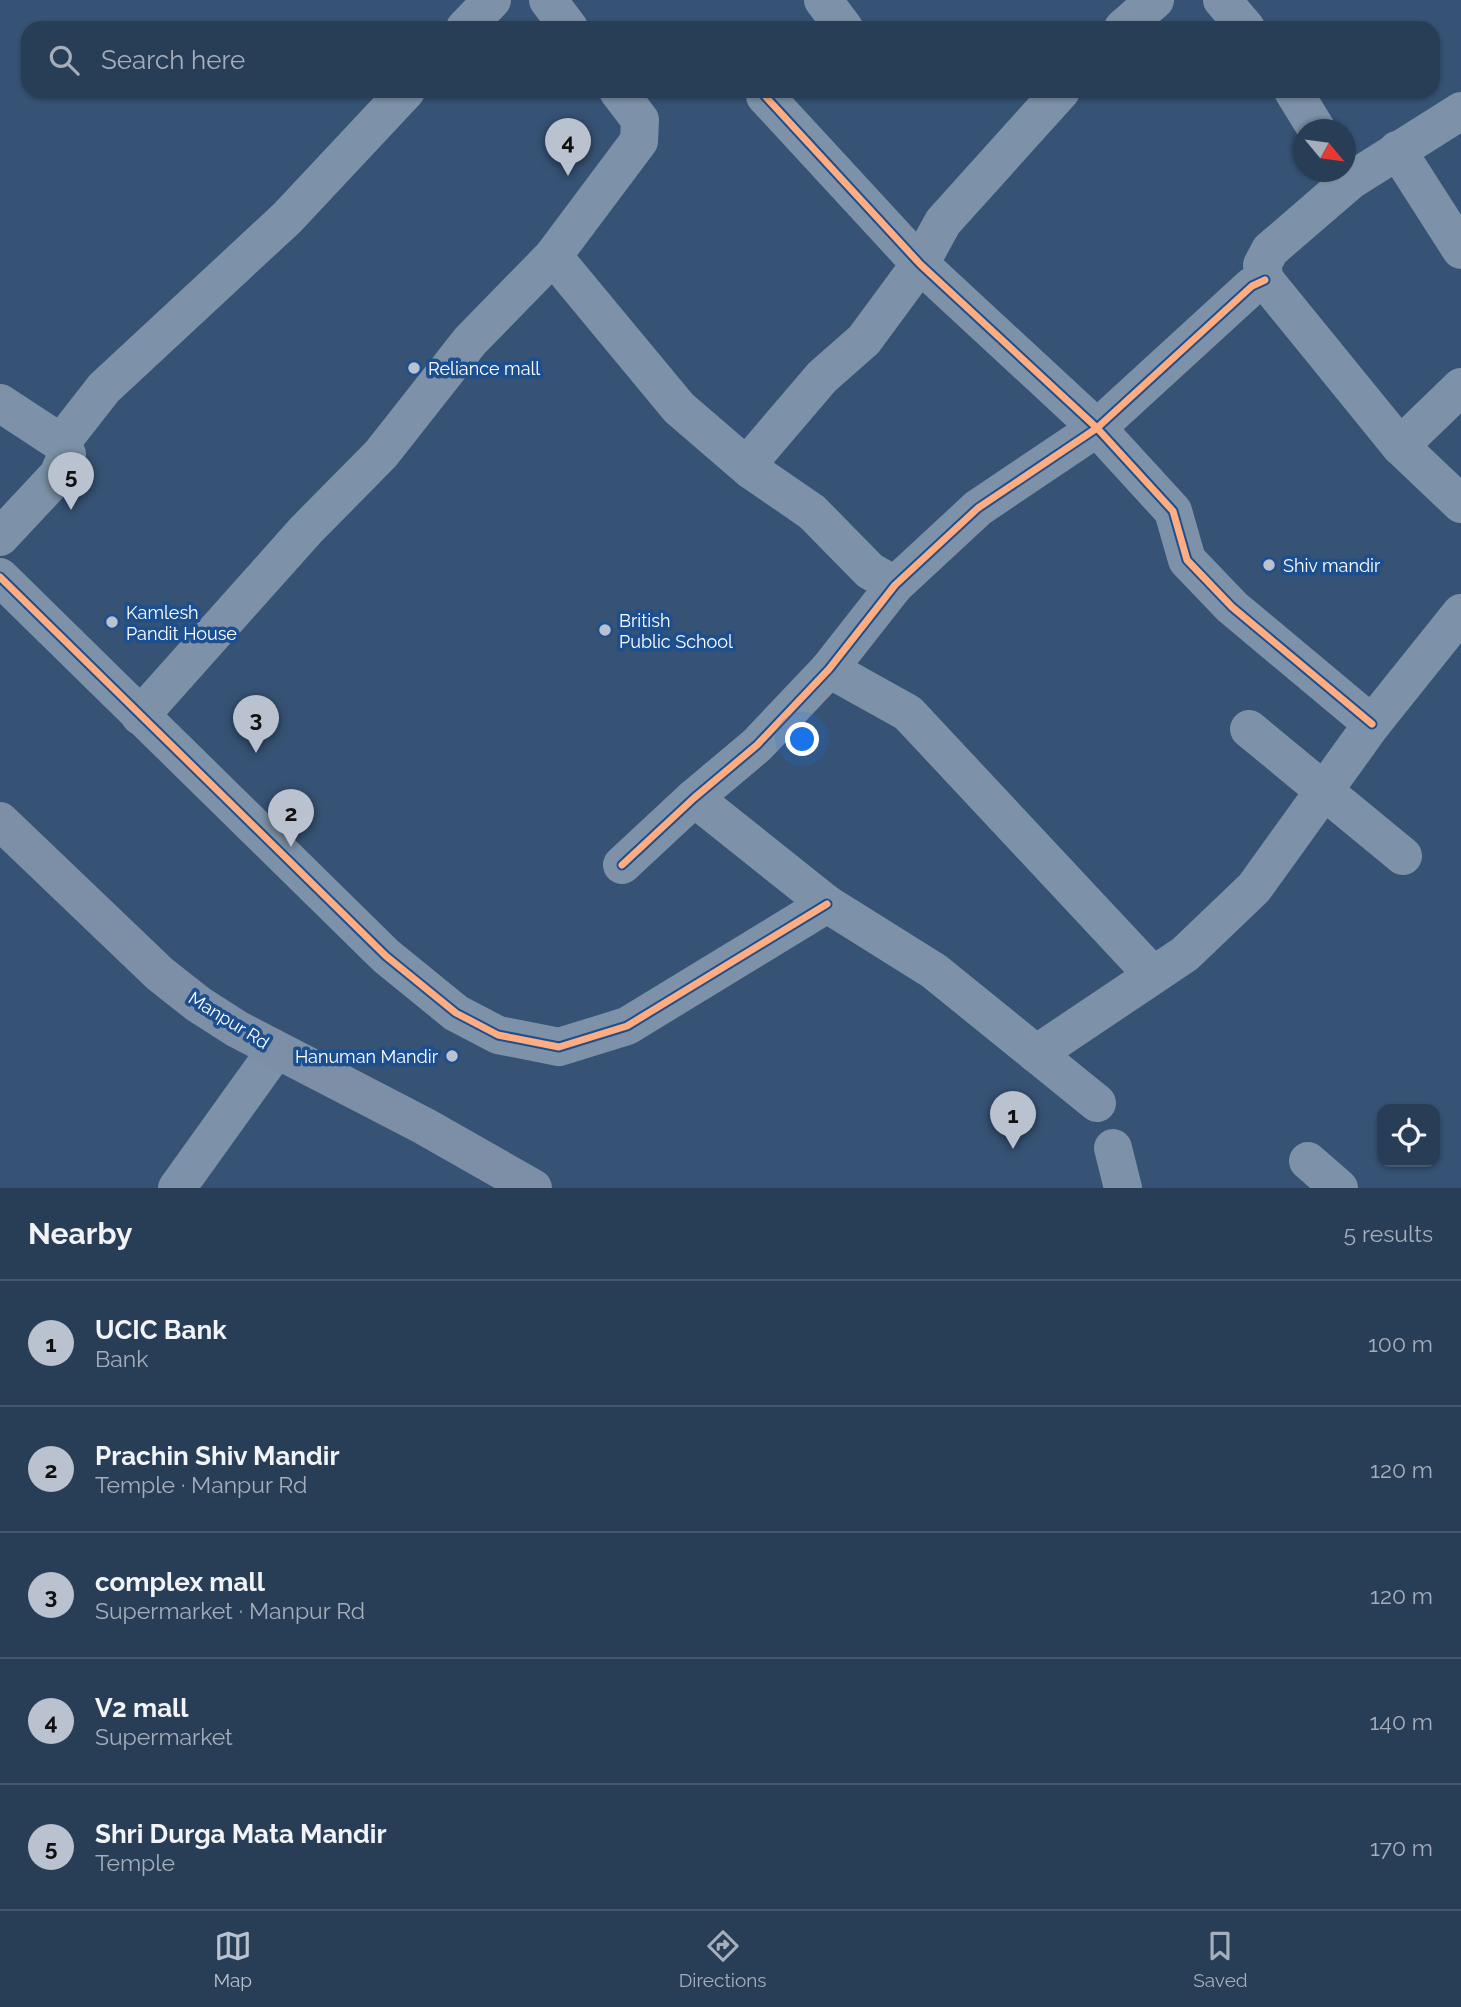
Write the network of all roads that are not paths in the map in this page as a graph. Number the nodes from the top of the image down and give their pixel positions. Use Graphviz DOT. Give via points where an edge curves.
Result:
graph roads {
  1 [pos="492,0"];
  2 [pos="548,0"];
  3 [pos="823,0"];
  4 [pos="1156,0"];
  5 [pos="1222,0"];
  6 [pos="472,21"];
  7 [pos="564,21"];
  8 [pos="839,21"];
  9 [pos="1131,21"];
  10 [pos="1240,21"];
  11 [pos="399,98"];
  12 [pos="623,98"];
  13 [pos="767,98"];
  14 [pos="1055,98"];
  15 [pos="1297,98"];
  16 [pos="1461,111"];
  17 [pos="1310,119"];
  18 [pos="1397,150"];
  19 [pos="1356,171"];
  20 [pos="1341,182"];
  21 [pos="1461,250"];
  22 [pos="554,256"];
  23 [pos="920,264"];
  24 [pos="1265,280"];
  25 [pos="1461,387"];
  26 [pos="0,403"];
  27 [pos="1097,428"];
  28 [pos="61,443"];
  29 [pos="1400,446"];
  30 [pos="751,470"];
  31 [pos="1461,504"];
  32 [pos="0,537"];
  33 [pos="0,578"];
  34 [pos="895,585"];
  35 [pos="1461,612"];
  36 [pos="829,669"];
  37 [pos="140,716"];
  38 [pos="1372,724"];
  39 [pos="1249,729"];
  40 [pos="1323,792"];
  41 [pos="694,798"];
  42 [pos="0,821"];
  43 [pos="1403,856"];
  44 [pos="622,865"];
  45 [pos="827,904"];
  46 [pos="1152,974"];
  47 [pos="276,1050"];
  48 [pos="1036,1054"];
  49 [pos="1097,1103"];
  50 [pos="1113,1148"];
  51 [pos="1308,1161"];
  52 [pos="177,1188"];
  53 [pos="533,1188"];
  54 [pos="1123,1188"];
  55 [pos="1339,1188"];
  1 -- 6 [label="street"];
  2 -- 7 [label="street"];
  3 -- 8 [label="street"];
  4 -- 9 [label="street"];
  5 -- 10 [label="street"];
  11 -- 28 [label="street" via="288,218 104,388"];
  12 -- 22 [label="street" via="640,120 639,141"];
  13 -- 23 [label="street"];
  14 -- 23 [label="street" via="943,222"];
  15 -- 17 [label="street"];
  16 -- 18 [label="street"];
  18 -- 19 [label="street"];
  18 -- 21 [label="street"];
  20 -- 24 [label="street" via="1270,250 1262,265"];
  22 -- 30 [label="street" via="679,408"];
  22 -- 37 [label="street" via="470,341 381,454 306,530"];
  23 -- 27 [label="street"];
  23 -- 30 [label="street" via="864,340 822,377 758,452"];
  24 -- 27 [label="street" via="1252,286"];
  24 -- 29 [label="street"];
  25 -- 29 [label="street"];
  26 -- 28 [label="street"];
  27 -- 34 [label="street" via="978,508"];
  27 -- 38 [label="street" via="1173,511 1187,561 1232,607"];
  28 -- 32 [label="street" via="67,454 64,467"];
  29 -- 31 [label="street"];
  30 -- 34 [label="street" via="812,512 870,571"];
  33 -- 37 [label="street"];
  34 -- 36 [label="street"];
  35 -- 38 [label="street"];
  36 -- 41 [label="street" via="757,745"];
  36 -- 46 [label="street" via="908,713"];
  37 -- 45 [label="street" via="386,956 456,1013 498,1035 559,1047 627,1026"];
  38 -- 40 [label="street"];
  39 -- 40 [label="street"];
  40 -- 43 [label="street"];
  40 -- 46 [label="street" via="1254,888 1185,954"];
  41 -- 44 [label="street"];
  41 -- 45 [label="street"];
  42 -- 47 [label="main road, Manpur Rd" via="160,974 208,1010"];
  45 -- 48 [label="street" via="934,971"];
  46 -- 48 [label="street"];
  47 -- 52 [label="street"];
  47 -- 53 [label="main road, Manpur Rd"];
  48 -- 49 [label="street"];
  50 -- 54 [label="street"];
  51 -- 55 [label="street"];
}
